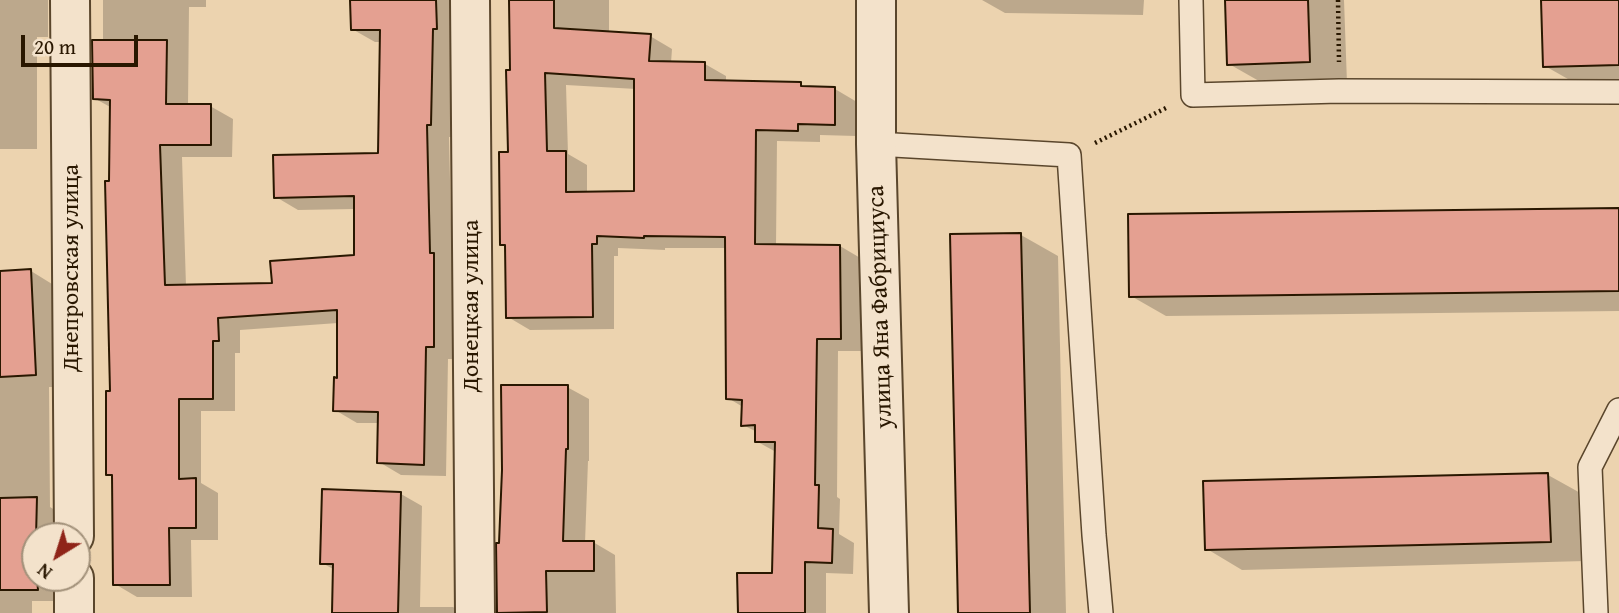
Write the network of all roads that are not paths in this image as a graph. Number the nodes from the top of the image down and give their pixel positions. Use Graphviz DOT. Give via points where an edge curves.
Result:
graph roads {
  1 [pos="70,0"];
  2 [pos="470,0"];
  3 [pos="876,0"];
  4 [pos="1191,0"];
  5 [pos="1619,92"];
  6 [pos="876,144"];
  7 [pos="1619,410"];
  8 [pos="74,522"];
  9 [pos="74,592"];
  10 [pos="74,613"];
  11 [pos="475,613"];
  12 [pos="889,613"];
  13 [pos="1101,613"];
  14 [pos="1596,613"];
  1 -- 8 [label="street, Днепровская улица"];
  2 -- 11 [label="street, Донецкая улица"];
  3 -- 6 [label="street, улица Яна Фабрициуса"];
  4 -- 5 [label="lane" via="1193,95"];
  6 -- 12 [label="street, улица Яна Фабрициуса"];
  6 -- 13 [label="lane" via="1069,155"];
  7 -- 14 [label="lane" via="1590,467"];
  9 -- 10 [label="street"];
}
